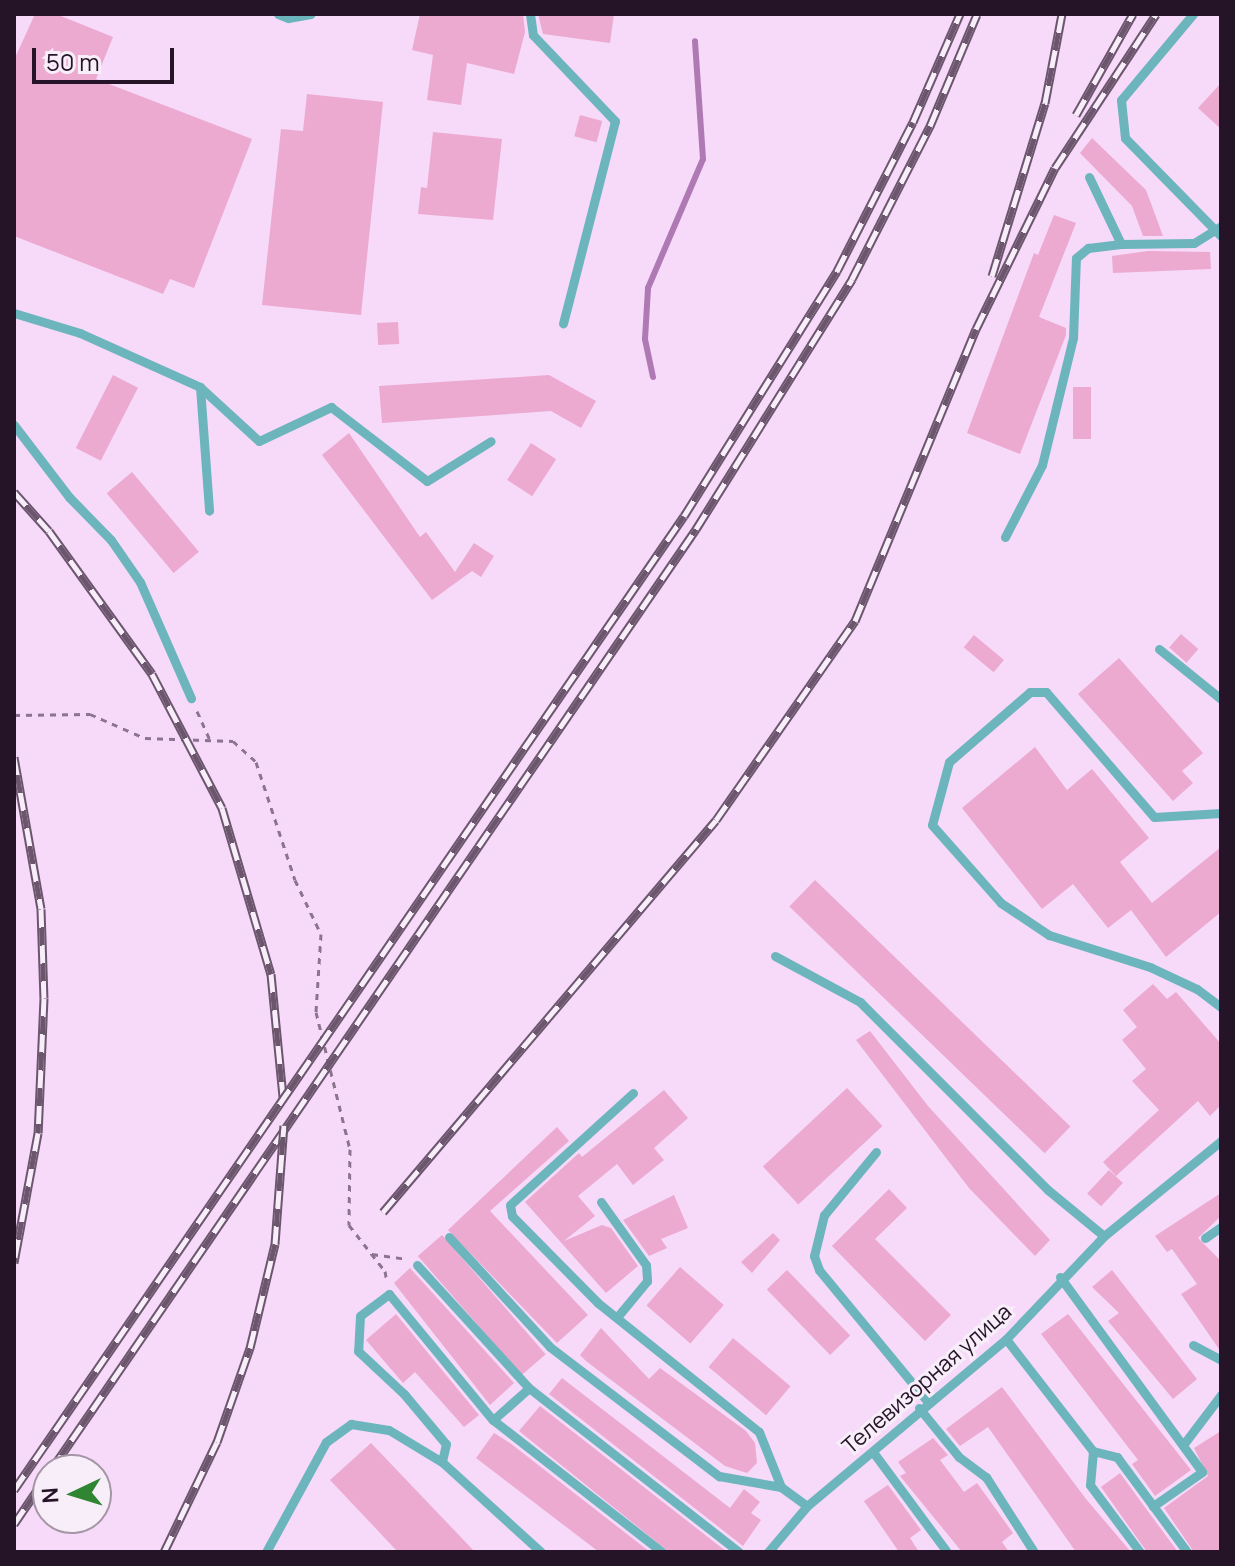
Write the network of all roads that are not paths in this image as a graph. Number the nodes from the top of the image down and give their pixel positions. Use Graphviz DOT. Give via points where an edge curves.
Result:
graph roads {
  1 [pos="278,14"];
  2 [pos="311,14"];
  3 [pos="530,14"];
  4 [pos="1193,14"];
  5 [pos="1089,177"];
  6 [pos="1219,230"];
  7 [pos="1121,244"];
  8 [pos="14,313"];
  9 [pos="563,323"];
  10 [pos="200,387"];
  11 [pos="14,425"];
  12 [pos="491,441"];
  13 [pos="209,511"];
  14 [pos="1005,537"];
  15 [pos="1159,649"];
  16 [pos="191,698"];
  17 [pos="1221,699"];
  18 [pos="1221,813"];
  19 [pos="775,956"];
  20 [pos="1221,1007"];
  21 [pos="633,1093"];
  22 [pos="1221,1141"];
  23 [pos="876,1152"];
  24 [pos="601,1202"];
  25 [pos="1221,1227"];
  26 [pos="1104,1236"];
  27 [pos="449,1237"];
  28 [pos="1205,1238"];
  29 [pos="417,1265"];
  30 [pos="1060,1277"];
  31 [pos="618,1316"];
  32 [pos="1006,1339"];
  33 [pos="1193,1345"];
  34 [pos="1221,1360"];
  35 [pos="529,1388"];
  36 [pos="1221,1395"];
  37 [pos="923,1405"];
  38 [pos="493,1420"];
  39 [pos="1183,1445"];
  40 [pos="1093,1451"];
  41 [pos="873,1452"];
  42 [pos="442,1462"];
  43 [pos="781,1487"];
  44 [pos="807,1506"];
  45 [pos="1153,1506"];
  46 [pos="266,1552"];
  47 [pos="541,1552"];
  48 [pos="662,1552"];
  49 [pos="739,1552"];
  50 [pos="768,1552"];
  51 [pos="947,1552"];
  52 [pos="1034,1552"];
  53 [pos="1140,1552"];
  54 [pos="1187,1552"];
  1 -- 2 [label="lane"];
  3 -- 9 [label="lane" via="533,35 615,121"];
  4 -- 6 [label="lane" via="1121,100 1125,138"];
  5 -- 7 [label="lane"];
  6 -- 7 [label="lane" via="1194,243"];
  7 -- 14 [label="lane" via="1088,248 1076,258 1073,338 1042,465"];
  8 -- 10 [label="lane" via="80,333"];
  10 -- 12 [label="lane" via="259,441 331,407 427,481"];
  10 -- 13 [label="lane"];
  11 -- 16 [label="lane" via="140,582"];
  15 -- 17 [label="lane"];
  18 -- 20 [label="lane" via="1154,817 1046,692 1030,692 949,762 932,825 1001,903 1049,935 1150,967"];
  19 -- 26 [label="lane" via="860,1002 1048,1190"];
  21 -- 31 [label="lane" via="510,1205 512,1216 598,1303"];
  22 -- 26 [label="lane, Телевизорная улица"];
  23 -- 37 [label="lane" via="824,1215 814,1256 819,1270"];
  24 -- 31 [label="lane" via="646,1265 647,1281"];
  25 -- 28 [label="lane"];
  26 -- 30 [label="lane, Телевизорная улица"];
  27 -- 43 [label="lane" via="560,1355 719,1476"];
  29 -- 35 [label="lane"];
  30 -- 32 [label="lane, Телевизорная улица"];
  30 -- 39 [label="lane"];
  31 -- 43 [label="lane" via="759,1432"];
  32 -- 37 [label="lane, Телевизорная улица"];
  32 -- 40 [label="lane"];
  33 -- 34 [label="lane"];
  35 -- 38 [label="lane"];
  35 -- 49 [label="lane"];
  36 -- 39 [label="lane"];
  37 -- 41 [label="lane, Телевизорная улица"];
  37 -- 52 [label="lane" via="959,1457 986,1477"];
  38 -- 42 [label="lane" via="389,1294 360,1316 358,1351 446,1444"];
  38 -- 48 [label="lane"];
  39 -- 45 [label="lane" via="1202,1472"];
  40 -- 45 [label="lane" via="1117,1457"];
  40 -- 53 [label="lane" via="1090,1485"];
  41 -- 44 [label="lane, Телевизорная улица"];
  41 -- 51 [label="lane"];
  42 -- 46 [label="lane" via="389,1430 351,1424 326,1442"];
  42 -- 47 [label="lane"];
  43 -- 44 [label="lane"];
  44 -- 50 [label="lane, Телевизорная улица"];
  45 -- 54 [label="lane"];
}
